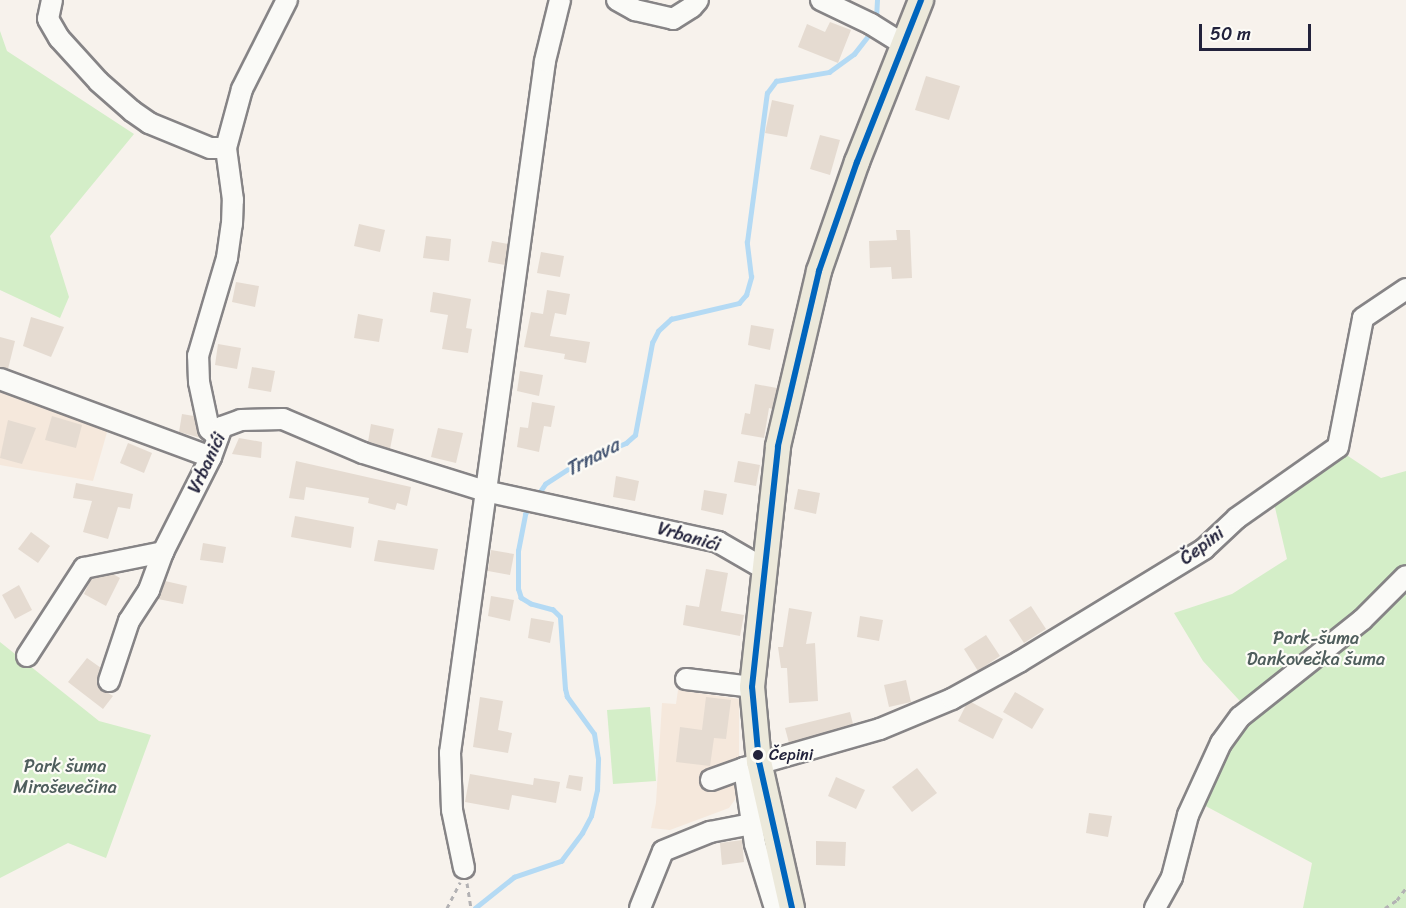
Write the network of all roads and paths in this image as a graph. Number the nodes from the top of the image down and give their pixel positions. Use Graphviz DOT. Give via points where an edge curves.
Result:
graph roads {
  1 [pos="52,0"];
  2 [pos="287,0"];
  3 [pos="560,0"];
  4 [pos="617,0"];
  5 [pos="698,0"];
  6 [pos="821,0"];
  7 [pos="921,0"];
  8 [pos="903,44"];
  9 [pos="226,148"];
  10 [pos="1406,289"];
  11 [pos="0,379"];
  12 [pos="218,437"];
  13 [pos="211,457"];
  14 [pos="485,491"];
  15 [pos="163,552"];
  16 [pos="764,568"];
  17 [pos="1406,576"];
  18 [pos="27,656"];
  19 [pos="686,679"];
  20 [pos="109,681"];
  21 [pos="752,687"];
  22 [pos="751,765"];
  23 [pos="711,780"];
  24 [pos="752,824"];
  25 [pos="464,868"];
  26 [pos="1406,888"];
  27 [pos="470,898"];
  28 [pos="447,908"];
  29 [pos="471,908"];
  30 [pos="640,908"];
  31 [pos="775,908"];
  32 [pos="792,908"];
  33 [pos="1155,908"];
  34 [pos="1385,908"];
  1 -- 9 [label="street" via="48,19 59,38 132,111 149,123 210,148"];
  2 -- 9 [label="street" via="242,89"];
  3 -- 14 [label="street" via="545,61"];
  4 -- 5 [label="street" via="635,10 673,19"];
  6 -- 8 [label="street"];
  7 -- 8 [label="main road"];
  8 -- 16 [label="main road" via="856,162 819,271 778,446"];
  9 -- 12 [label="street" via="232,200 229,247 198,356 199,382 210,429"];
  10 -- 22 [label="street, Čepini" via="1363,318 1338,447 1237,518 1204,549 952,699 880,729"];
  11 -- 13 [label="street"];
  12 -- 13 [label="street, Vrbanići"];
  12 -- 14 [label="street, Vrbanići" via="222,428 241,420 283,419 363,453"];
  13 -- 15 [label="street, Vrbanići"];
  14 -- 16 [label="street, Vrbanići" via="718,543"];
  14 -- 25 [label="street" via="450,753 452,810"];
  15 -- 18 [label="street" via="84,568"];
  15 -- 20 [label="street, Vrbanići" via="149,590 129,621"];
  16 -- 21 [label="main road"];
  17 -- 33 [label="street" via="1362,620 1240,717 1221,743 1188,815 1172,877"];
  19 -- 21 [label="street"];
  21 -- 22 [label="main road"];
  22 -- 23 [label="street, Čepini"];
  22 -- 24 [label="street"];
  22 -- 32 [label="main road"];
  24 -- 30 [label="street" via="710,832 663,851"];
  24 -- 31 [label="street"];
  25 -- 28 [label="path"];
  26 -- 34 [label="path"];
  27 -- 29 [label="path"];
}
